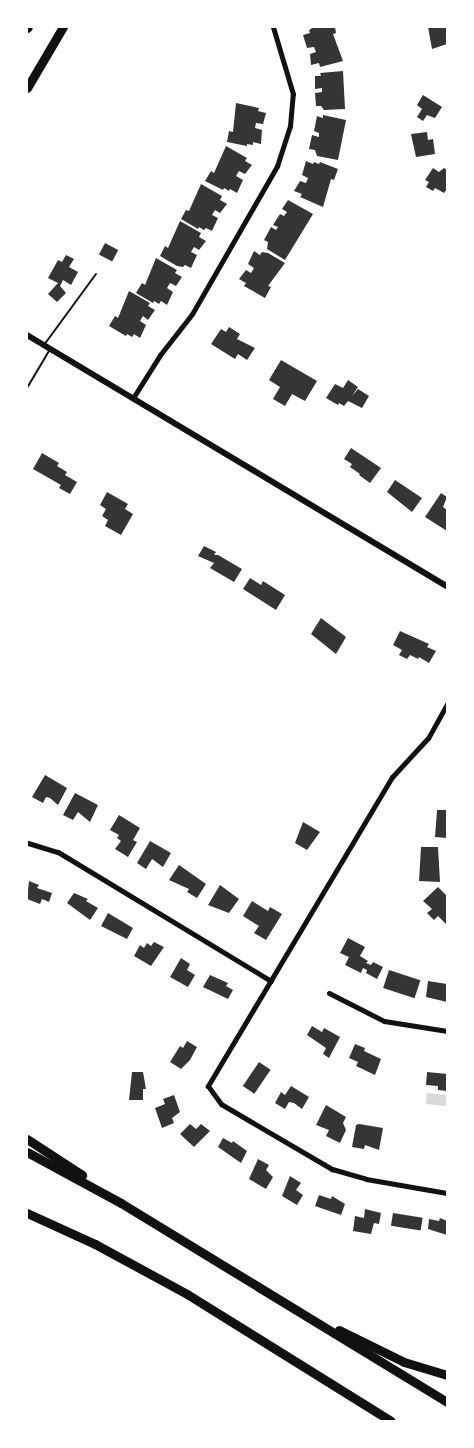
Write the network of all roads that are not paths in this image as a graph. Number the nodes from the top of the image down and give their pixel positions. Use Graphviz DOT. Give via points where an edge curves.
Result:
graph roads {
  1 [pos="63,27"];
  2 [pos="273,27"];
  3 [pos="27,88"];
  4 [pos="96,274"];
  5 [pos="27,335"];
  6 [pos="47,347"];
  7 [pos="27,388"];
  8 [pos="133,398"];
  9 [pos="447,586"];
  10 [pos="447,704"];
  11 [pos="27,843"];
  12 [pos="271,981"];
  13 [pos="329,993"];
  14 [pos="447,1031"];
  15 [pos="27,1139"];
  16 [pos="27,1152"];
  17 [pos="447,1193"];
  18 [pos="121,1203"];
  19 [pos="27,1212"];
  20 [pos="275,1297"];
  21 [pos="447,1375"];
  22 [pos="447,1402"];
  23 [pos="391,1421"];
  1 -- 3 [label="highway"];
  2 -- 8 [label="street" via="293,94 290,126 277,166 192,314"];
  4 -- 6 [label="lane"];
  5 -- 6 [label="street"];
  6 -- 7 [label="lane"];
  6 -- 8 [label="street"];
  8 -- 9 [label="street"];
  10 -- 12 [label="street" via="428,738 392,777"];
  11 -- 12 [label="street" via="58,852"];
  12 -- 17 [label="street" via="208,1086 221,1104 332,1169"];
  13 -- 14 [label="street" via="384,1021"];
  15 -- 18 [label="highway"];
  16 -- 18 [label="highway"];
  18 -- 20 [label="highway"];
  19 -- 23 [label="highway" via="187,1294"];
  20 -- 21 [label="highway" via="396,1359"];
  20 -- 22 [label="highway"];
}
